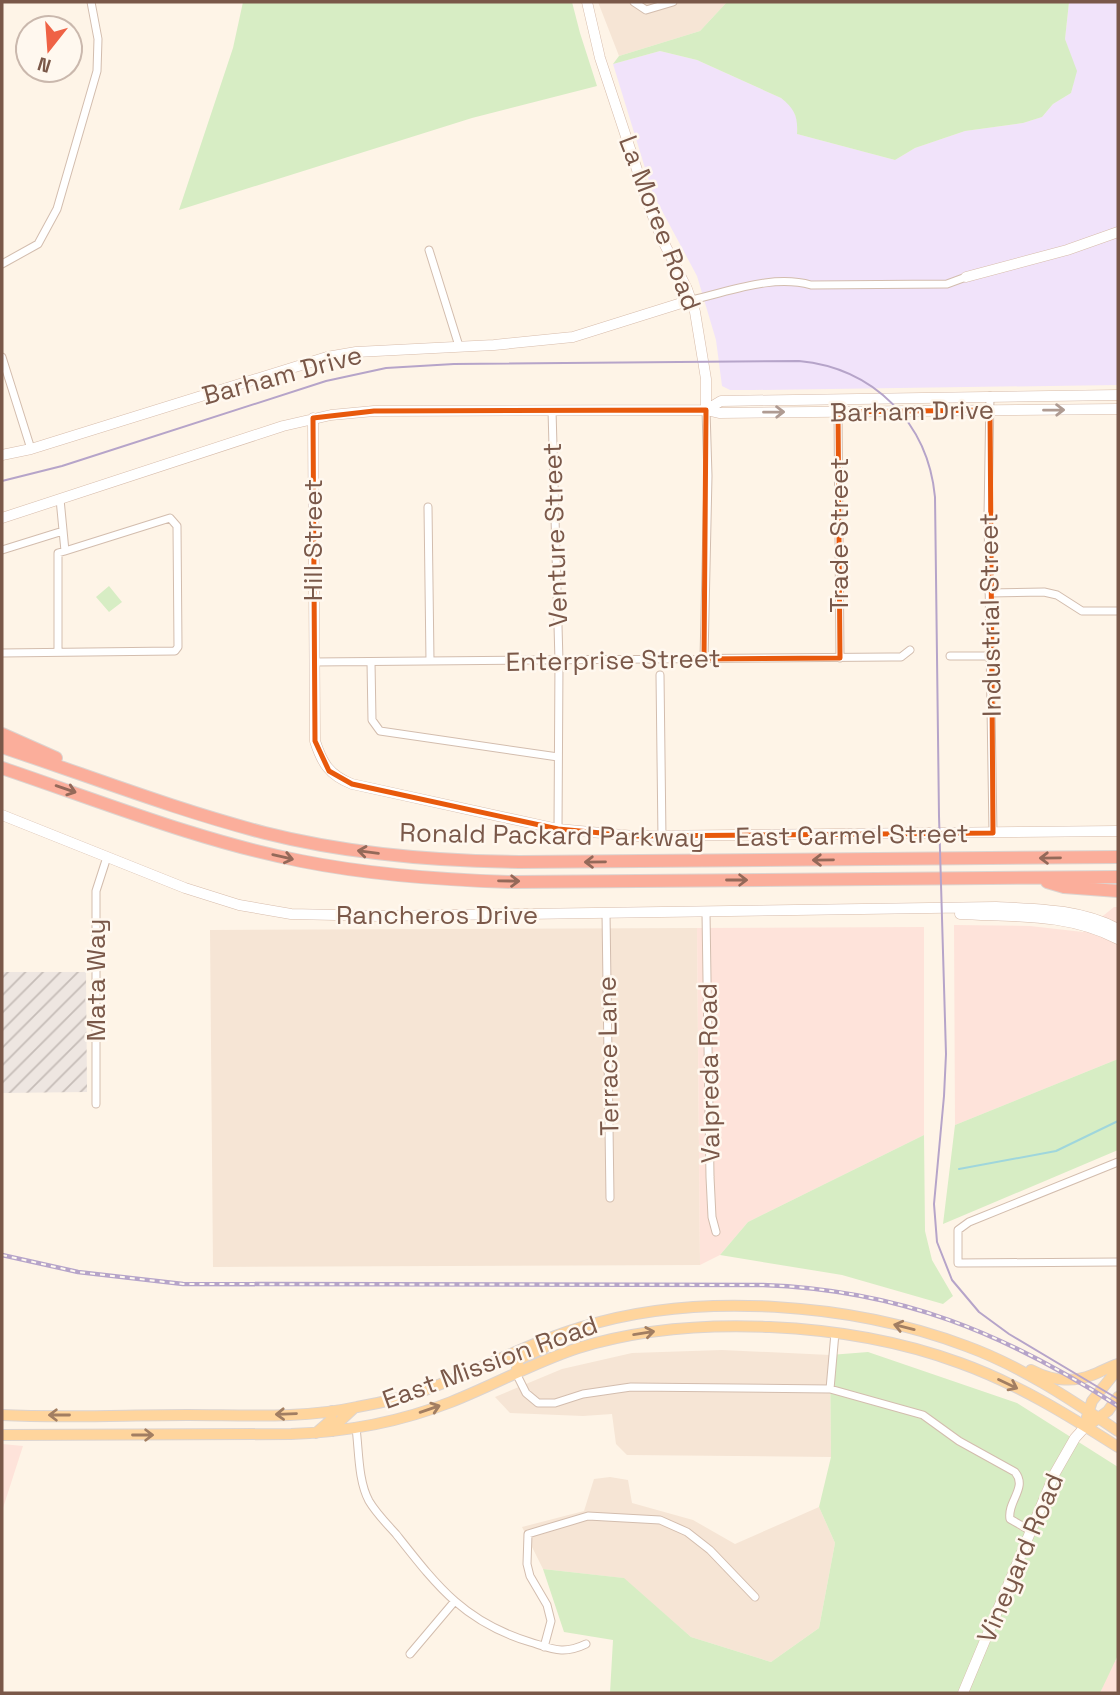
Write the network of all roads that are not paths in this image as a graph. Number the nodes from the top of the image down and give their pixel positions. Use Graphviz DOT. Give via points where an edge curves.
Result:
graph roads {
  1 [pos="91,2"];
  2 [pos="587,2"];
  3 [pos="673,2"];
  4 [pos="636,4"];
  5 [pos="1118,232"];
  6 [pos="429,250"];
  7 [pos="2,264"];
  8 [pos="966,277"];
  9 [pos="691,300"];
  10 [pos="459,346"];
  11 [pos="2,357"];
  12 [pos="1118,395"];
  13 [pos="990,396"];
  14 [pos="1118,409"];
  15 [pos="552,410"];
  16 [pos="706,410"];
  17 [pos="990,410"];
  18 [pos="838,412"];
  19 [pos="313,418"];
  20 [pos="31,449"];
  21 [pos="2,455"];
  22 [pos="60,499"];
  23 [pos="428,507"];
  24 [pos="2,518"];
  25 [pos="63,531"];
  26 [pos="2,551"];
  27 [pos="65,551"];
  28 [pos="989,593"];
  29 [pos="1118,611"];
  30 [pos="910,650"];
  31 [pos="58,651"];
  32 [pos="2,653"];
  33 [pos="950,656"];
  34 [pos="990,656"];
  35 [pos="840,658"];
  36 [pos="704,659"];
  37 [pos="559,661"];
  38 [pos="314,662"];
  39 [pos="371,662"];
  40 [pos="430,662"];
  41 [pos="660,675"];
  42 [pos="2,734"];
  43 [pos="2,747"];
  44 [pos="558,757"];
  45 [pos="2,768"];
  46 [pos="86,776"];
  47 [pos="2,815"];
  48 [pos="558,829"];
  49 [pos="1118,831"];
  50 [pos="993,833"];
  51 [pos="662,838"];
  52 [pos="107,857"];
  53 [pos="1118,857"];
  54 [pos="1118,877"];
  55 [pos="1029,878"];
  56 [pos="1118,891"];
  57 [pos="890,910"];
  58 [pos="706,912"];
  59 [pos="606,914"];
  60 [pos="1118,929"];
  61 [pos="1118,939"];
  62 [pos="96,1104"];
  63 [pos="1118,1162"];
  64 [pos="610,1198"];
  65 [pos="716,1232"];
  66 [pos="1118,1262"];
  67 [pos="835,1333"];
  68 [pos="554,1335"];
  69 [pos="969,1347"];
  70 [pos="1118,1366"];
  71 [pos="516,1373"];
  72 [pos="830,1389"];
  73 [pos="1118,1397"];
  74 [pos="354,1408"];
  75 [pos="1088,1410"];
  76 [pos="332,1411"];
  77 [pos="2,1415"];
  78 [pos="1099,1418"];
  79 [pos="1085,1427"];
  80 [pos="356,1428"];
  81 [pos="333,1431"];
  82 [pos="1118,1431"];
  83 [pos="316,1433"];
  84 [pos="2,1435"];
  85 [pos="1118,1447"];
  86 [pos="1031,1531"];
  87 [pos="755,1597"];
  88 [pos="454,1602"];
  89 [pos="586,1644"];
  90 [pos="544,1647"];
  91 [pos="410,1654"];
  92 [pos="963,1693"];
  1 -- 7 [label="street" via="98,39 97,71 57,209 38,244"];
  2 -- 9 [label="main road, La Moree Road" via="600,58 650,209"];
  3 -- 4 [label="street" via="646,10"];
  5 -- 8 [label="main road"];
  6 -- 10 [label="street"];
  8 -- 9 [label="street" via="947,284 768,283"];
  9 -- 10 [label="main road, Barham Drive" via="573,337"];
  9 -- 16 [label="main road, La Moree Road" via="706,379"];
  10 -- 20 [label="main road, Barham Drive" via="327,358"];
  11 -- 20 [label="street"];
  12 -- 13 [label="main road, Barham Drive"];
  13 -- 16 [label="main road, Barham Drive" via="721,401"];
  13 -- 17 [label="street, Industrial Street"];
  17 -- 14 [label="main road, Barham Drive, one-way"];
  15 -- 16 [label="main road, Barham Drive"];
  15 -- 19 [label="main road, Barham Drive" via="374,411"];
  15 -- 37 [label="street, Venture Street"];
  16 -- 18 [label="main road, Barham Drive, one-way"];
  16 -- 36 [label="street, La Moree Road"];
  17 -- 18 [label="main road, Barham Drive"];
  17 -- 28 [label="street, Industrial Street"];
  18 -- 35 [label="street, Trade Street"];
  19 -- 22 [label="main road, Barham Drive"];
  19 -- 38 [label="main road, Hill Street"];
  20 -- 21 [label="main road, Barham Drive"];
  22 -- 24 [label="main road, Barham Drive"];
  22 -- 25 [label="street"];
  23 -- 40 [label="street"];
  25 -- 26 [label="street"];
  25 -- 27 [label="street"];
  27 -- 31 [label="street" via="58,553"];
  27 -- 31 [label="street" via="170,518 177,526 178,647 175,651"];
  28 -- 29 [label="street" via="1044,592 1082,611"];
  28 -- 34 [label="street, Industrial Street"];
  30 -- 35 [label="street, Enterprise Street" via="901,657"];
  31 -- 32 [label="street"];
  33 -- 34 [label="street"];
  34 -- 50 [label="street, Industrial Street"];
  35 -- 36 [label="street, Enterprise Street"];
  36 -- 37 [label="street, Enterprise Street"];
  37 -- 40 [label="street, Enterprise Street"];
  37 -- 44 [label="street, Venture Street"];
  38 -- 39 [label="street, Enterprise Street"];
  38 -- 48 [label="main road, East Carmel Street" via="315,741 321,761 339,779"];
  39 -- 40 [label="street, Enterprise Street"];
  39 -- 44 [label="street" via="372,720 380,731"];
  41 -- 51 [label="street"];
  42 -- 46 [label="highway"];
  43 -- 46 [label="highway, Ronald Packard Parkway"];
  44 -- 48 [label="street, Venture Street"];
  45 -- 55 [label="highway, Ronald Packard Parkway, one-way" via="253,850 412,877 513,882"];
  53 -- 46 [label="highway, Ronald Packard Parkway, one-way" via="427,859 267,834"];
  47 -- 52 [label="main road, Rancheros Drive"];
  48 -- 51 [label="main road, East Carmel Street"];
  49 -- 50 [label="main road, East Carmel Street"];
  50 -- 51 [label="main road, East Carmel Street"];
  52 -- 59 [label="main road, Rancheros Drive" via="239,905 291,914"];
  52 -- 62 [label="street, Mata Way" via="96,891"];
  54 -- 55 [label="highway, Ronald Packard Parkway"];
  55 -- 56 [label="highway" via="1064,887"];
  57 -- 58 [label="main road, Rancheros Drive"];
  57 -- 60 [label="main road, Rancheros Drive" via="996,907 1060,911 1090,916"];
  57 -- 61 [label="main road, Rancheros Drive" via="1055,918 1098,928"];
  58 -- 59 [label="main road, Rancheros Drive"];
  58 -- 65 [label="street, Valpreda Road" via="710,1177"];
  59 -- 64 [label="street, Terrace Lane"];
  63 -- 66 [label="street" via="969,1222 958,1230 956,1241 957,1263"];
  71 -- 67 [label="main road, East Mission Road, one-way" via="578,1349 658,1331 763,1328"];
  67 -- 72 [label="street"];
  67 -- 79 [label="main road, East Mission Road, one-way" via="961,1363 1034,1396"];
  69 -- 68 [label="main road, East Mission Road, one-way" via="871,1318 776,1308 675,1309 619,1317"];
  68 -- 71 [label="main road" via="544,1348 519,1359"];
  68 -- 74 [label="main road, East Mission Road" via="423,1390"];
  69 -- 70 [label="main road" via="1059,1379 1082,1378"];
  69 -- 75 [label="main road, East Mission Road"];
  70 -- 75 [label="main road"];
  71 -- 72 [label="street" via="526,1393 538,1403 631,1387"];
  80 -- 71 [label="main road, East Mission Road, one-way" via="423,1412"];
  72 -- 86 [label="street" via="923,1415 1015,1472 1020,1487 1009,1510 1010,1519"];
  73 -- 78 [label="main road"];
  74 -- 76 [label="main road, East Mission Road"];
  74 -- 81 [label="main road"];
  75 -- 78 [label="main road, East Mission Road"];
  75 -- 79 [label="main road"];
  76 -- 77 [label="main road, East Mission Road, one-way"];
  76 -- 83 [label="main road" via="331,1420"];
  78 -- 79 [label="main road"];
  78 -- 82 [label="main road, East Mission Road"];
  79 -- 85 [label="main road, East Mission Road"];
  79 -- 86 [label="main road, Vineyard Road" via="1055,1473"];
  80 -- 81 [label="main road, East Mission Road"];
  80 -- 88 [label="street" via="369,1500"];
  81 -- 83 [label="main road, East Mission Road"];
  84 -- 83 [label="main road, East Mission Road, one-way"];
  86 -- 92 [label="main road, Vineyard Road"];
  87 -- 90 [label="street" via="687,1532 660,1520 588,1516 528,1534 530,1576 551,1621"];
  88 -- 90 [label="street" via="509,1636"];
  88 -- 91 [label="street"];
  89 -- 90 [label="street" via="570,1652"];
}
